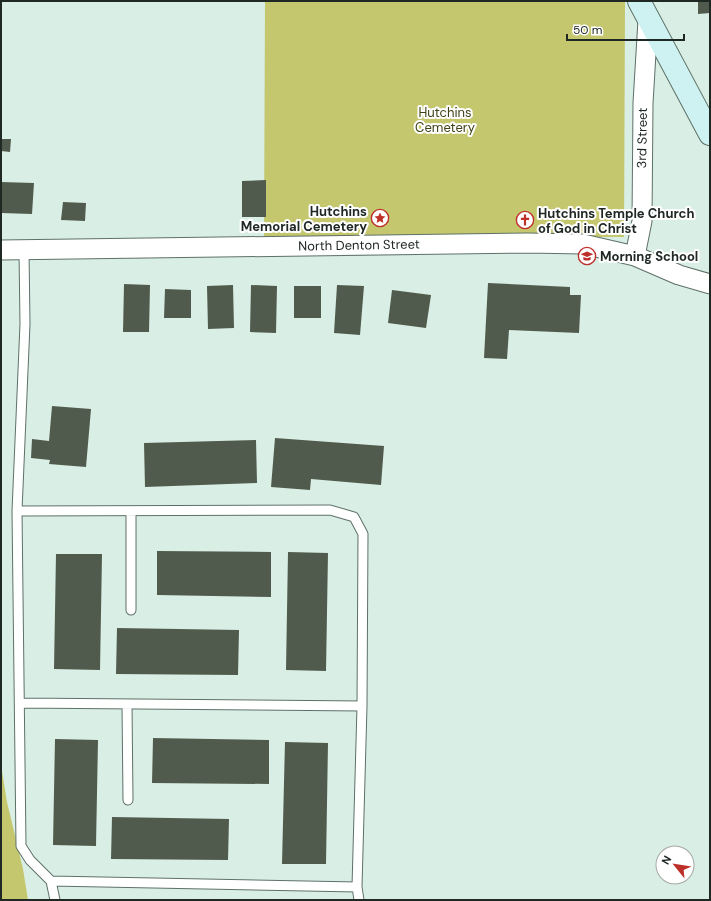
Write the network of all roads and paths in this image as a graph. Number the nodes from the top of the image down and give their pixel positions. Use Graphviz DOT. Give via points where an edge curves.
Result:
graph roads {
  1 [pos="644,10"];
  2 [pos="710,134"];
  3 [pos="1,250"];
  4 [pos="24,251"];
  5 [pos="635,256"];
  6 [pos="710,284"];
  7 [pos="17,511"];
  8 [pos="131,511"];
  9 [pos="131,610"];
  10 [pos="20,703"];
  11 [pos="127,704"];
  12 [pos="362,706"];
  13 [pos="128,800"];
  14 [pos="51,881"];
  15 [pos="357,886"];
  16 [pos="55,900"];
  17 [pos="359,900"];
  1 -- 2 [label="street"];
  1 -- 5 [label="street, 3rd Street" via="642,221"];
  3 -- 4 [label="street, North Denton Street"];
  4 -- 5 [label="street, North Denton Street" via="528,243 583,244"];
  4 -- 7 [label="lane" via="25,324"];
  5 -- 6 [label="street, North Denton Street" via="678,275"];
  7 -- 8 [label="lane"];
  7 -- 10 [label="lane"];
  8 -- 9 [label="lane"];
  8 -- 12 [label="lane" via="330,510 354,517 363,534"];
  10 -- 11 [label="lane"];
  10 -- 14 [label="lane" via="22,846 30,860"];
  11 -- 12 [label="lane"];
  11 -- 13 [label="lane"];
  12 -- 15 [label="lane"];
  14 -- 15 [label="lane"];
  14 -- 16 [label="lane"];
  15 -- 17 [label="lane"];
}
